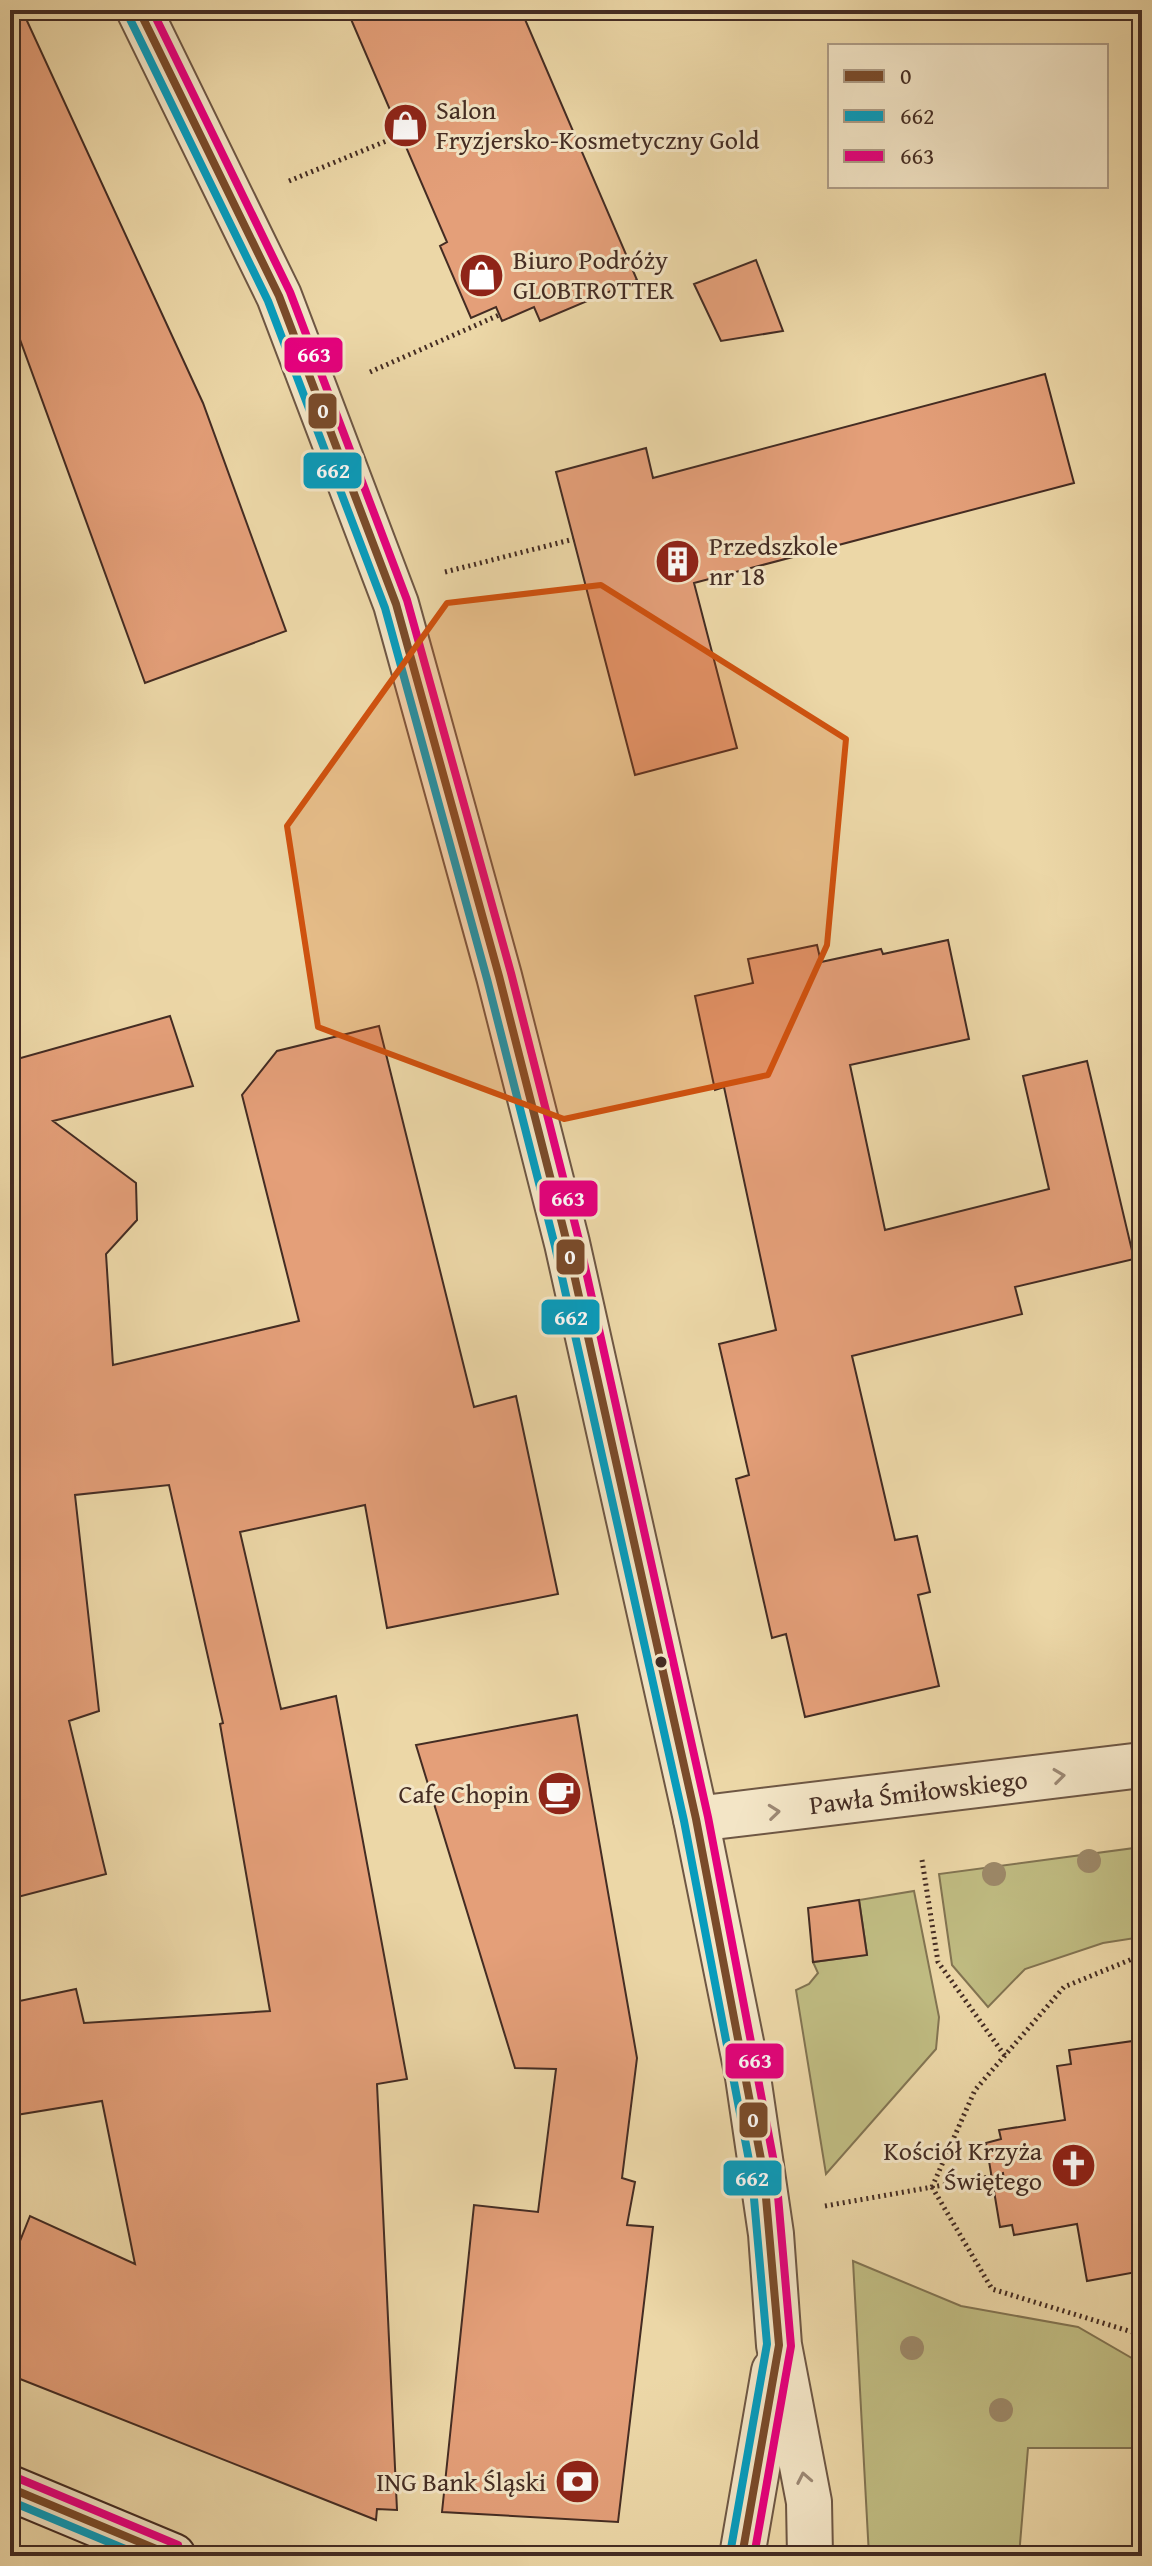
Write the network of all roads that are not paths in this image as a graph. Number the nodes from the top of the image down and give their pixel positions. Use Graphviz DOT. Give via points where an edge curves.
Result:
graph roads {
  1 [pos="139,10"];
  2 [pos="1142,1765"];
  3 [pos="696,1819"];
  4 [pos="779,2345"];
  5 [pos="10,2488"];
  6 [pos="173,2556"];
  7 [pos="742,2556"];
  8 [pos="810,2556"];
  1 -- 3 [label="street" via="279,296 396,604 553,1185"];
  3 -- 2 [label="street, Pawła Śmiłowskiego, one-way"];
  3 -- 4 [label="street" via="760,2147"];
  4 -- 7 [label="street"];
  8 -- 4 [label="street, one-way" via="809,2502"];
  5 -- 6 [label="street"];
}
